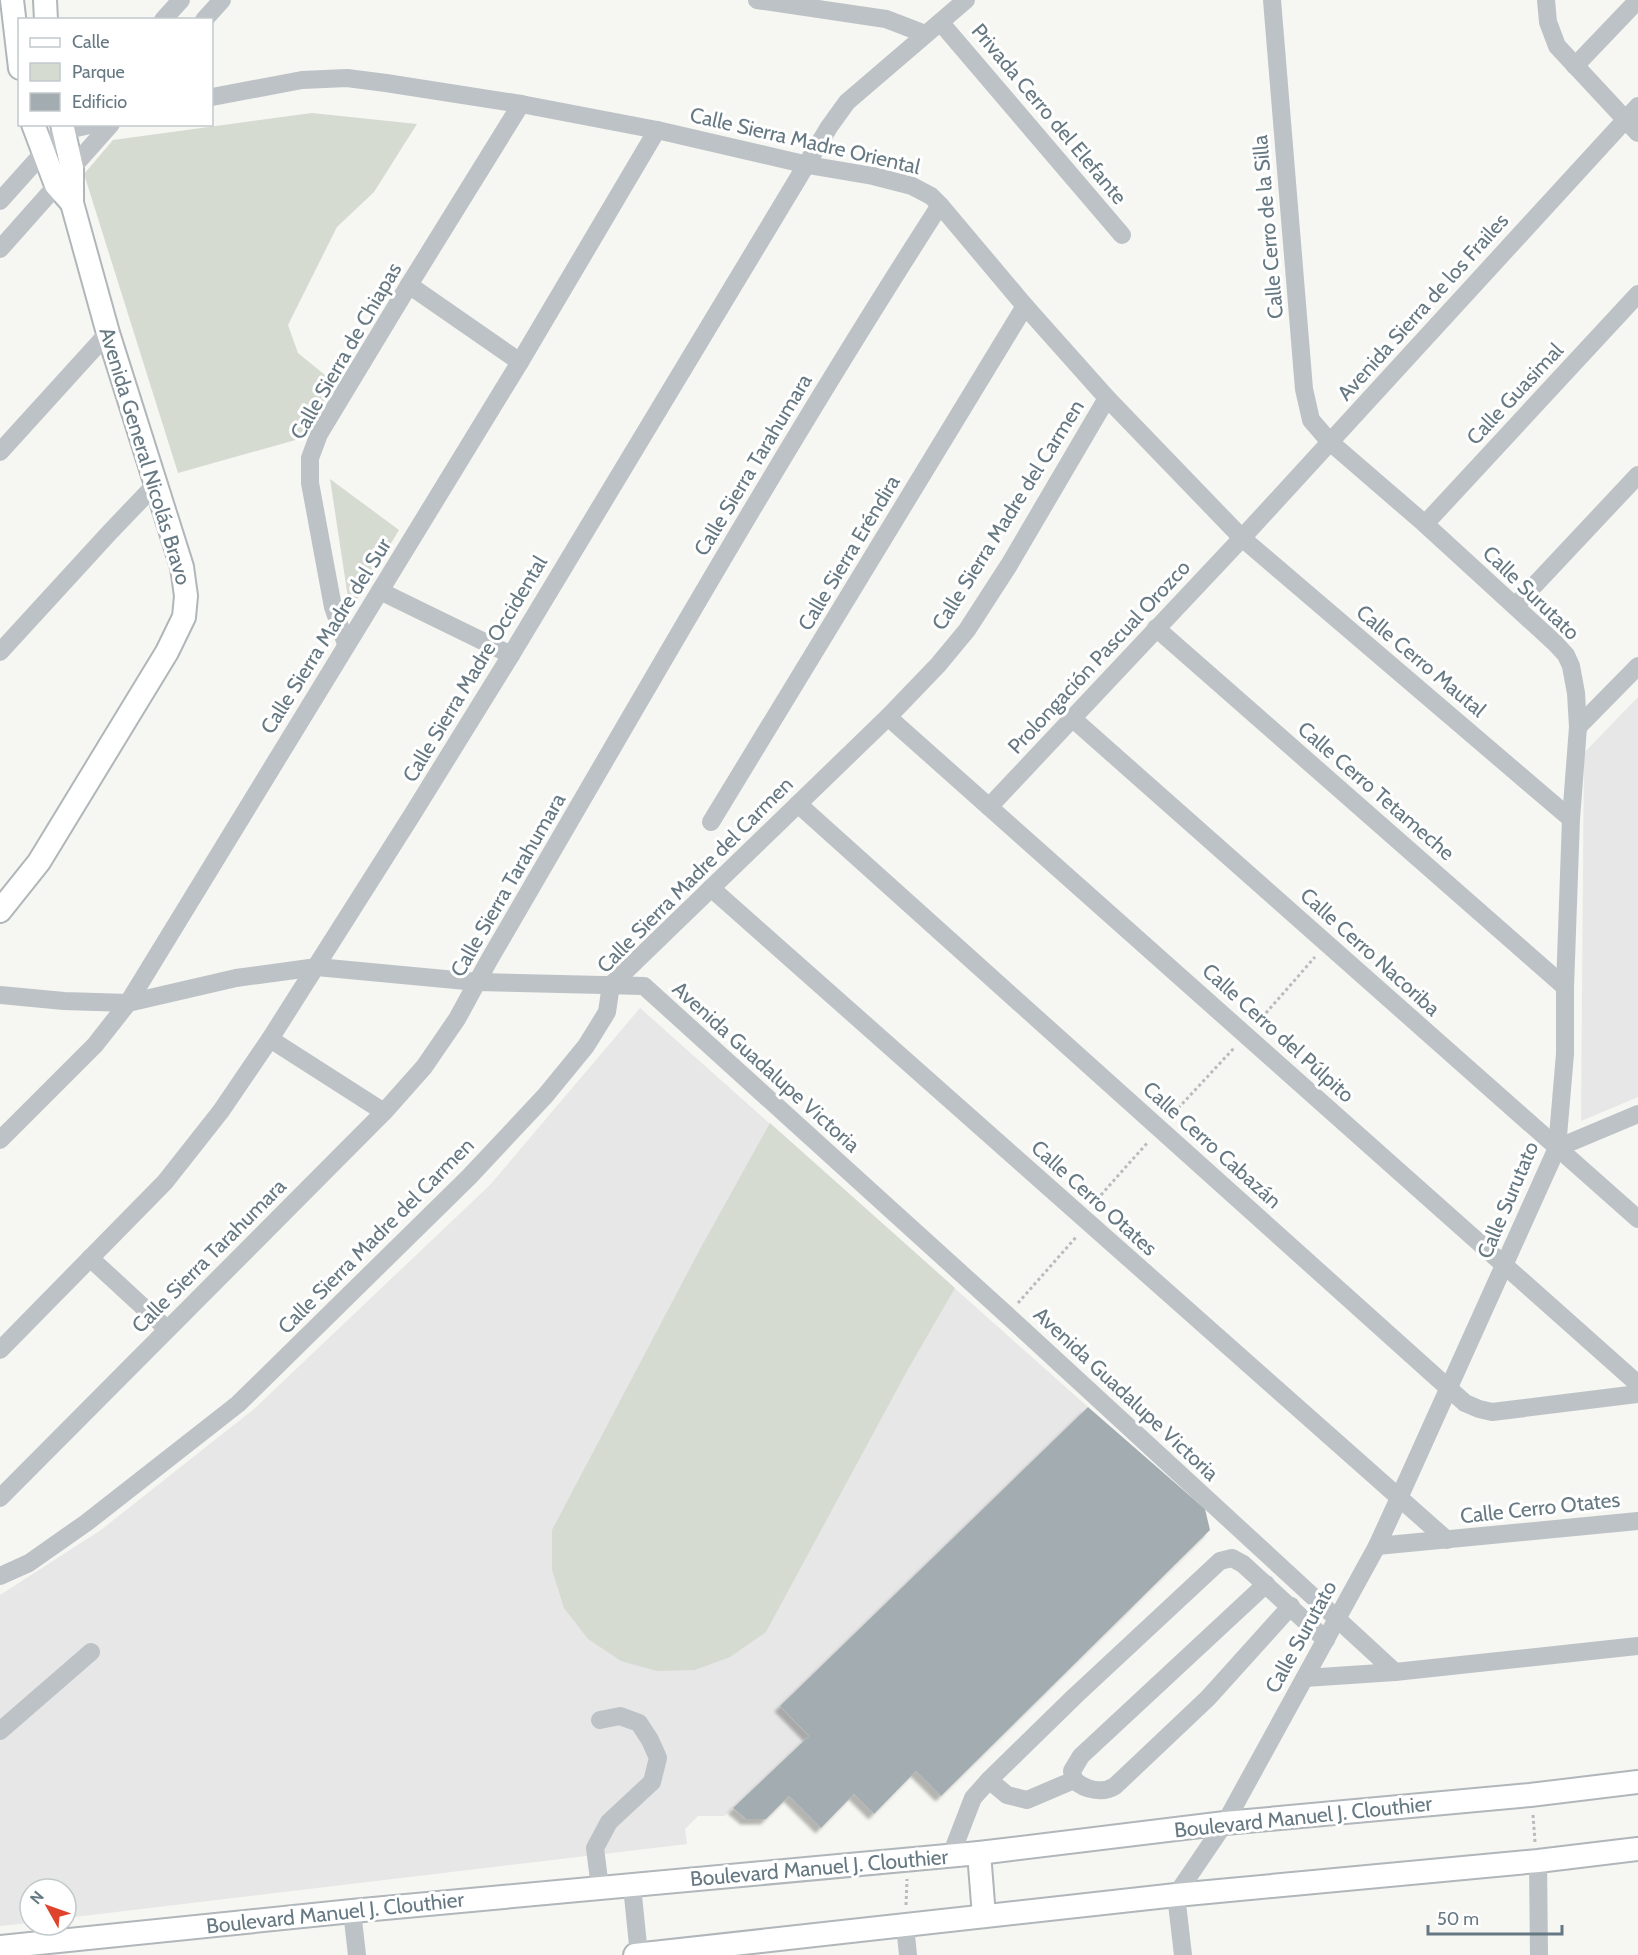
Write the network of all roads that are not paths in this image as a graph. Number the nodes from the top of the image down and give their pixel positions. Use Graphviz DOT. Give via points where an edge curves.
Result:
graph roads {
  1 [pos="12,0"];
  2 [pos="45,0"];
  3 [pos="181,0"];
  4 [pos="222,0"];
  5 [pos="757,0"];
  6 [pos="966,0"];
  7 [pos="1272,0"];
  8 [pos="1560,0"];
  9 [pos="1638,0"];
  10 [pos="787,2"];
  11 [pos="1547,7"];
  12 [pos="46,18"];
  13 [pos="165,18"];
  14 [pos="206,18"];
  15 [pos="941,22"];
  16 [pos="925,34"];
  17 [pos="18,51"];
  18 [pos="1575,66"];
  19 [pos="213,97"];
  20 [pos="521,105"];
  21 [pos="1638,106"];
  22 [pos="1625,120"];
  23 [pos="34,126"];
  24 [pos="109,126"];
  25 [pos="64,127"];
  26 [pos="657,130"];
  27 [pos="1638,133"];
  28 [pos="43,153"];
  29 [pos="808,165"];
  30 [pos="72,168"];
  31 [pos="56,185"];
  32 [pos="0,201"];
  33 [pos="72,203"];
  34 [pos="940,206"];
  35 [pos="1122,236"];
  36 [pos="0,249"];
  37 [pos="409,285"];
  38 [pos="1638,294"];
  39 [pos="1025,306"];
  40 [pos="108,333"];
  41 [pos="520,362"];
  42 [pos="1107,398"];
  43 [pos="1330,442"];
  44 [pos="0,452"];
  45 [pos="1638,475"];
  46 [pos="156,485"];
  47 [pos="1425,524"];
  48 [pos="1242,538"];
  49 [pos="380,591"];
  50 [pos="1515,606"];
  51 [pos="1156,628"];
  52 [pos="346,644"];
  53 [pos="0,652"];
  54 [pos="511,655"];
  55 [pos="1638,666"];
  56 [pos="888,717"];
  57 [pos="1072,718"];
  58 [pos="1578,727"];
  59 [pos="798,804"];
  60 [pos="989,807"];
  61 [pos="1571,819"];
  62 [pos="711,822"];
  63 [pos="711,888"];
  64 [pos="0,911"];
  65 [pos="317,967"];
  66 [pos="477,982"];
  67 [pos="611,985"];
  68 [pos="1565,987"];
  69 [pos="0,995"];
  70 [pos="128,1003"];
  71 [pos="270,1039"];
  72 [pos="384,1112"];
  73 [pos="1638,1114"];
  74 [pos="0,1140"];
  75 [pos="1557,1148"];
  76 [pos="1638,1220"];
  77 [pos="90,1258"];
  78 [pos="1505,1265"];
  79 [pos="167,1329"];
  80 [pos="0,1350"];
  81 [pos="1638,1384"];
  82 [pos="1447,1388"];
  83 [pos="1638,1394"];
  84 [pos="0,1498"];
  85 [pos="1399,1498"];
  86 [pos="1638,1521"];
  87 [pos="1447,1540"];
  88 [pos="1377,1546"];
  89 [pos="0,1576"];
  90 [pos="1266,1584"];
  91 [pos="1291,1606"];
  92 [pos="1338,1618"];
  93 [pos="1326,1640"];
  94 [pos="1638,1646"];
  95 [pos="91,1652"];
  96 [pos="1395,1672"];
  97 [pos="1305,1678"];
  98 [pos="600,1720"];
  99 [pos="0,1731"];
  100 [pos="989,1780"];
  101 [pos="1074,1780"];
  102 [pos="1638,1782"];
  103 [pos="1225,1823"];
  104 [pos="1638,1849"];
  105 [pos="979,1853"];
  106 [pos="951,1855"];
  107 [pos="1538,1861"];
  108 [pos="632,1886"];
  109 [pos="600,1888"];
  110 [pos="1176,1895"];
  111 [pos="352,1911"];
  112 [pos="984,1917"];
  113 [pos="905,1925"];
  114 [pos="0,1947"];
  115 [pos="357,1955"];
  116 [pos="638,1955"];
  117 [pos="908,1955"];
  118 [pos="1183,1955"];
  119 [pos="1539,1955"];
  1 -- 17 [label="main road"];
  2 -- 12 [label="main road"];
  3 -- 13 [label="street"];
  4 -- 14 [label="street"];
  5 -- 10 [label="street"];
  6 -- 15 [label="street, Calle Sierra Madre Occidental"];
  7 -- 43 [label="street, Calle Cerro de la Silla" via="1304,389 1311,420"];
  8 -- 11 [label="street"];
  9 -- 18 [label="street"];
  10 -- 16 [label="street" via="886,19"];
  11 -- 18 [label="street" via="1557,46"];
  15 -- 16 [label="street, Calle Sierra Madre Occidental"];
  15 -- 35 [label="street, Privada Cerro del Elefante"];
  16 -- 29 [label="street, Calle Sierra Madre Occidental" via="847,102"];
  18 -- 22 [label="street"];
  19 -- 20 [label="street, Calle Sierra Madre Oriental" via="302,80 347,78"];
  20 -- 26 [label="street, Calle Sierra Madre Oriental"];
  20 -- 37 [label="street, Calle Sierra de Chiapas"];
  21 -- 22 [label="street, Avenida Sierra de los Frailes"];
  22 -- 27 [label="street"];
  22 -- 43 [label="street, Avenida Sierra de los Frailes"];
  23 -- 28 [label="main road, Avenida General Nicolás Bravo"];
  24 -- 30 [label="street"];
  25 -- 28 [label="street"];
  25 -- 30 [label="main road, Avenida General Nicolás Bravo"];
  26 -- 29 [label="street, Calle Sierra Madre Oriental"];
  26 -- 41 [label="street, Calle Sierra Madre del Sur"];
  28 -- 31 [label="main road, Avenida General Nicolás Bravo"];
  28 -- 32 [label="street"];
  29 -- 34 [label="street, Calle Sierra Madre Oriental" via="912,186"];
  29 -- 54 [label="street, Calle Sierra Madre Occidental"];
  30 -- 31 [label="street"];
  30 -- 33 [label="main road, Avenida General Nicolás Bravo"];
  31 -- 33 [label="main road, Avenida General Nicolás Bravo"];
  31 -- 36 [label="street"];
  33 -- 40 [label="main road, Avenida General Nicolás Bravo"];
  34 -- 39 [label="street, Calle Sierra Madre Oriental"];
  34 -- 66 [label="street, Calle Sierra Tarahumara" via="740,528"];
  37 -- 41 [label="street"];
  37 -- 52 [label="street, Calle Sierra de Chiapas" via="319,434 310,458 310,483 333,607"];
  38 -- 47 [label="street, Calle Guasimal"];
  39 -- 42 [label="street, Calle Sierra Madre Oriental"];
  39 -- 62 [label="street, Calle Sierra Eréndira"];
  40 -- 44 [label="street"];
  40 -- 46 [label="main road, Avenida General Nicolás Bravo"];
  41 -- 49 [label="street, Calle Sierra Madre del Sur"];
  42 -- 48 [label="street, Calle Sierra Madre Oriental"];
  42 -- 56 [label="street, Calle Sierra Madre del Carmen" via="967,630"];
  43 -- 47 [label="street, Calle Surutato"];
  43 -- 48 [label="street, Avenida Sierra de los Frailes"];
  45 -- 50 [label="street"];
  46 -- 53 [label="street"];
  46 -- 64 [label="main road, Avenida General Nicolás Bravo" via="182,567 184,617 167,652 39,862"];
  47 -- 50 [label="street, Calle Surutato"];
  48 -- 51 [label="street, Prolongación Pascual Orozco"];
  48 -- 61 [label="street, Calle Cerro Mautal"];
  49 -- 52 [label="street, Calle Sierra Madre del Sur"];
  49 -- 54 [label="street"];
  50 -- 58 [label="street, Calle Surutato" via="1566,656 1576,693"];
  51 -- 57 [label="street, Prolongación Pascual Orozco"];
  51 -- 68 [label="street, Calle Cerro Tetameche"];
  52 -- 70 [label="street, Calle Sierra Madre del Sur"];
  54 -- 65 [label="street, Calle Sierra Madre Occidental"];
  55 -- 58 [label="street"];
  56 -- 59 [label="street, Calle Sierra Madre del Carmen"];
  56 -- 60 [label="street, Calle Cerro del Púlpito"];
  57 -- 60 [label="street, Prolongación Pascual Orozco"];
  57 -- 75 [label="street, Calle Cerro Nacoriba"];
  58 -- 61 [label="street, Calle Surutato"];
  59 -- 63 [label="street, Calle Sierra Madre del Carmen"];
  59 -- 82 [label="street, Calle Cerro Cabazán"];
  60 -- 78 [label="street, Calle Cerro del Púlpito"];
  61 -- 68 [label="street, Calle Surutato"];
  63 -- 67 [label="street, Calle Sierra Madre del Carmen"];
  63 -- 85 [label="street, Calle Cerro Otates"];
  65 -- 66 [label="street, Avenida Guadalupe Victoria"];
  65 -- 70 [label="street, Avenida Guadalupe Victoria" via="236,978"];
  65 -- 71 [label="street, Calle Sierra Madre Occidental"];
  66 -- 67 [label="street, Avenida Guadalupe Victoria"];
  66 -- 72 [label="street, Calle Sierra Tarahumara" via="424,1067"];
  67 -- 89 [label="street, Calle Sierra Madre del Carmen" via="607,1012 586,1046 545,1096 469,1177 246,1396 86,1523 29,1563"];
  67 -- 92 [label="street, Avenida Guadalupe Victoria" via="644,986"];
  68 -- 75 [label="street, Calle Surutato" via="1565,1054"];
  69 -- 70 [label="street, Avenida Guadalupe Victoria"];
  70 -- 74 [label="street, Calle Sierra Madre del Sur" via="95,1045"];
  71 -- 72 [label="street"];
  71 -- 77 [label="street, Calle Sierra Madre Occidental" via="221,1111 165,1182"];
  72 -- 79 [label="street, Calle Sierra Tarahumara"];
  73 -- 75 [label="street"];
  75 -- 76 [label="street, Calle Cerro Nacoriba"];
  75 -- 78 [label="street, Calle Surutato"];
  77 -- 79 [label="street"];
  77 -- 80 [label="street, Calle Sierra Madre Occidental"];
  78 -- 81 [label="street, Calle Cerro del Púlpito"];
  78 -- 82 [label="street, Calle Surutato"];
  79 -- 84 [label="street, Calle Sierra Tarahumara"];
  82 -- 83 [label="street, Calle Cerro Cabazán" via="1465,1403 1492,1412"];
  82 -- 85 [label="street, Calle Surutato"];
  85 -- 87 [label="street, Calle Cerro Otates"];
  85 -- 88 [label="street, Calle Surutato"];
  86 -- 87 [label="street, Calle Cerro Otates"];
  87 -- 88 [label="street, Calle Cerro Otates"];
  88 -- 92 [label="street, Calle Surutato"];
  90 -- 91 [label="street"];
  90 -- 100 [label="street" via="1232,1558 1220,1561"];
  90 -- 101 [label="street" via="1081,1756 1072,1771"];
  91 -- 93 [label="street"];
  91 -- 101 [label="street" via="1208,1698 1115,1786 1088,1789"];
  92 -- 93 [label="street, Calle Surutato"];
  92 -- 96 [label="street, Avenida Guadalupe Victoria"];
  93 -- 97 [label="street, Calle Surutato"];
  94 -- 96 [label="street"];
  95 -- 99 [label="street"];
  96 -- 97 [label="street"];
  97 -- 103 [label="street, Calle Surutato"];
  98 -- 109 [label="street" via="620,1716 639,1723 658,1758 652,1782 609,1822 595,1848"];
  100 -- 101 [label="street" via="1007,1795 1027,1800"];
  100 -- 106 [label="street" via="973,1798"];
  102 -- 103 [label="main road, Boulevard Manuel J. Clouthier"];
  103 -- 105 [label="main road, Boulevard Manuel J. Clouthier"];
  103 -- 110 [label="street, Calle Surutato"];
  104 -- 107 [label="main road"];
  105 -- 106 [label="main road, Boulevard Manuel J. Clouthier"];
  105 -- 112 [label="main road"];
  106 -- 108 [label="main road, Boulevard Manuel J. Clouthier"];
  107 -- 110 [label="main road"];
  107 -- 119 [label="street"];
  108 -- 109 [label="main road, Boulevard Manuel J. Clouthier"];
  108 -- 116 [label="street"];
  109 -- 111 [label="main road, Boulevard Manuel J. Clouthier"];
  110 -- 112 [label="main road"];
  110 -- 118 [label="street"];
  111 -- 114 [label="main road, Boulevard Manuel J. Clouthier"];
  111 -- 115 [label="street"];
  112 -- 113 [label="main road"];
  113 -- 116 [label="main road"];
  113 -- 117 [label="street"];
}
